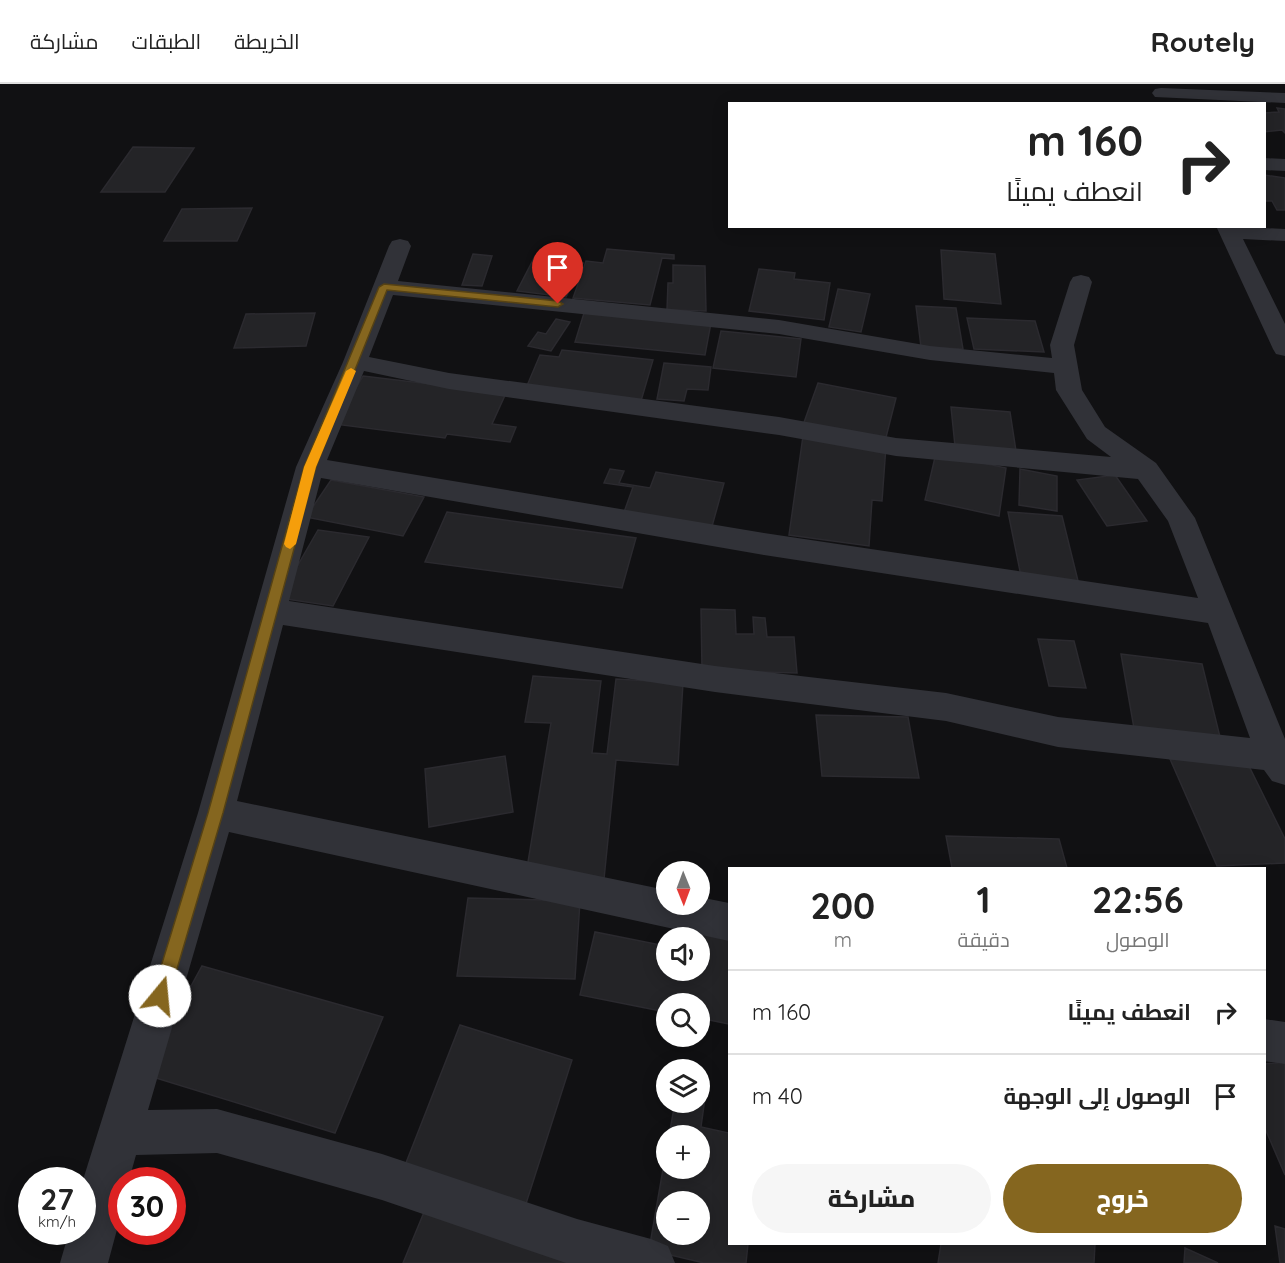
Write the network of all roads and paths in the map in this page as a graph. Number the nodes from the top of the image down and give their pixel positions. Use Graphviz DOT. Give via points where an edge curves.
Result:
graph roads {
  1 [pos="1285,86"];
  2 [pos="1161,93"];
  3 [pos="1224,96"];
  4 [pos="1285,98"];
  5 [pos="1227,229"];
  6 [pos="1285,235"];
  7 [pos="400,246"];
  8 [pos="1081,282"];
  9 [pos="384,287"];
  10 [pos="1277,315"];
  11 [pos="1285,349"];
  12 [pos="355,362"];
  13 [pos="1066,367"];
  14 [pos="310,467"];
  15 [pos="1146,470"];
  16 [pos="272,611"];
  17 [pos="1220,613"];
  18 [pos="1279,763"];
  19 [pos="216,813"];
  20 [pos="728,922"];
  21 [pos="1266,1040"];
  22 [pos="1285,1043"];
  23 [pos="119,1133"];
  24 [pos="84,1263"];
  25 [pos="651,1263"];
  1 -- 3 [label="street" via="1241,85"];
  2 -- 3 [label="street"];
  3 -- 4 [label="street"];
  5 -- 6 [label="street"];
  5 -- 10 [label="street"];
  7 -- 9 [label="street"];
  8 -- 13 [label="street" via="1062,345"];
  9 -- 12 [label="street"];
  9 -- 13 [label="street" via="779,327 930,353"];
  10 -- 11 [label="street"];
  12 -- 14 [label="street"];
  12 -- 15 [label="street" via="449,381 779,426 896,447"];
  13 -- 15 [label="street" via="1069,390 1096,433"];
  14 -- 16 [label="street"];
  14 -- 17 [label="street" via="998,582"];
  15 -- 17 [label="street" via="1181,518"];
  16 -- 18 [label="street" via="715,679 946,707 1058,732"];
  16 -- 19 [label="street"];
  17 -- 18 [label="street"];
  19 -- 20 [label="street"];
  19 -- 23 [label="street"];
  21 -- 22 [label="street"];
  23 -- 24 [label="street"];
  23 -- 25 [label="street" via="218,1131 382,1177 577,1243"];
}
